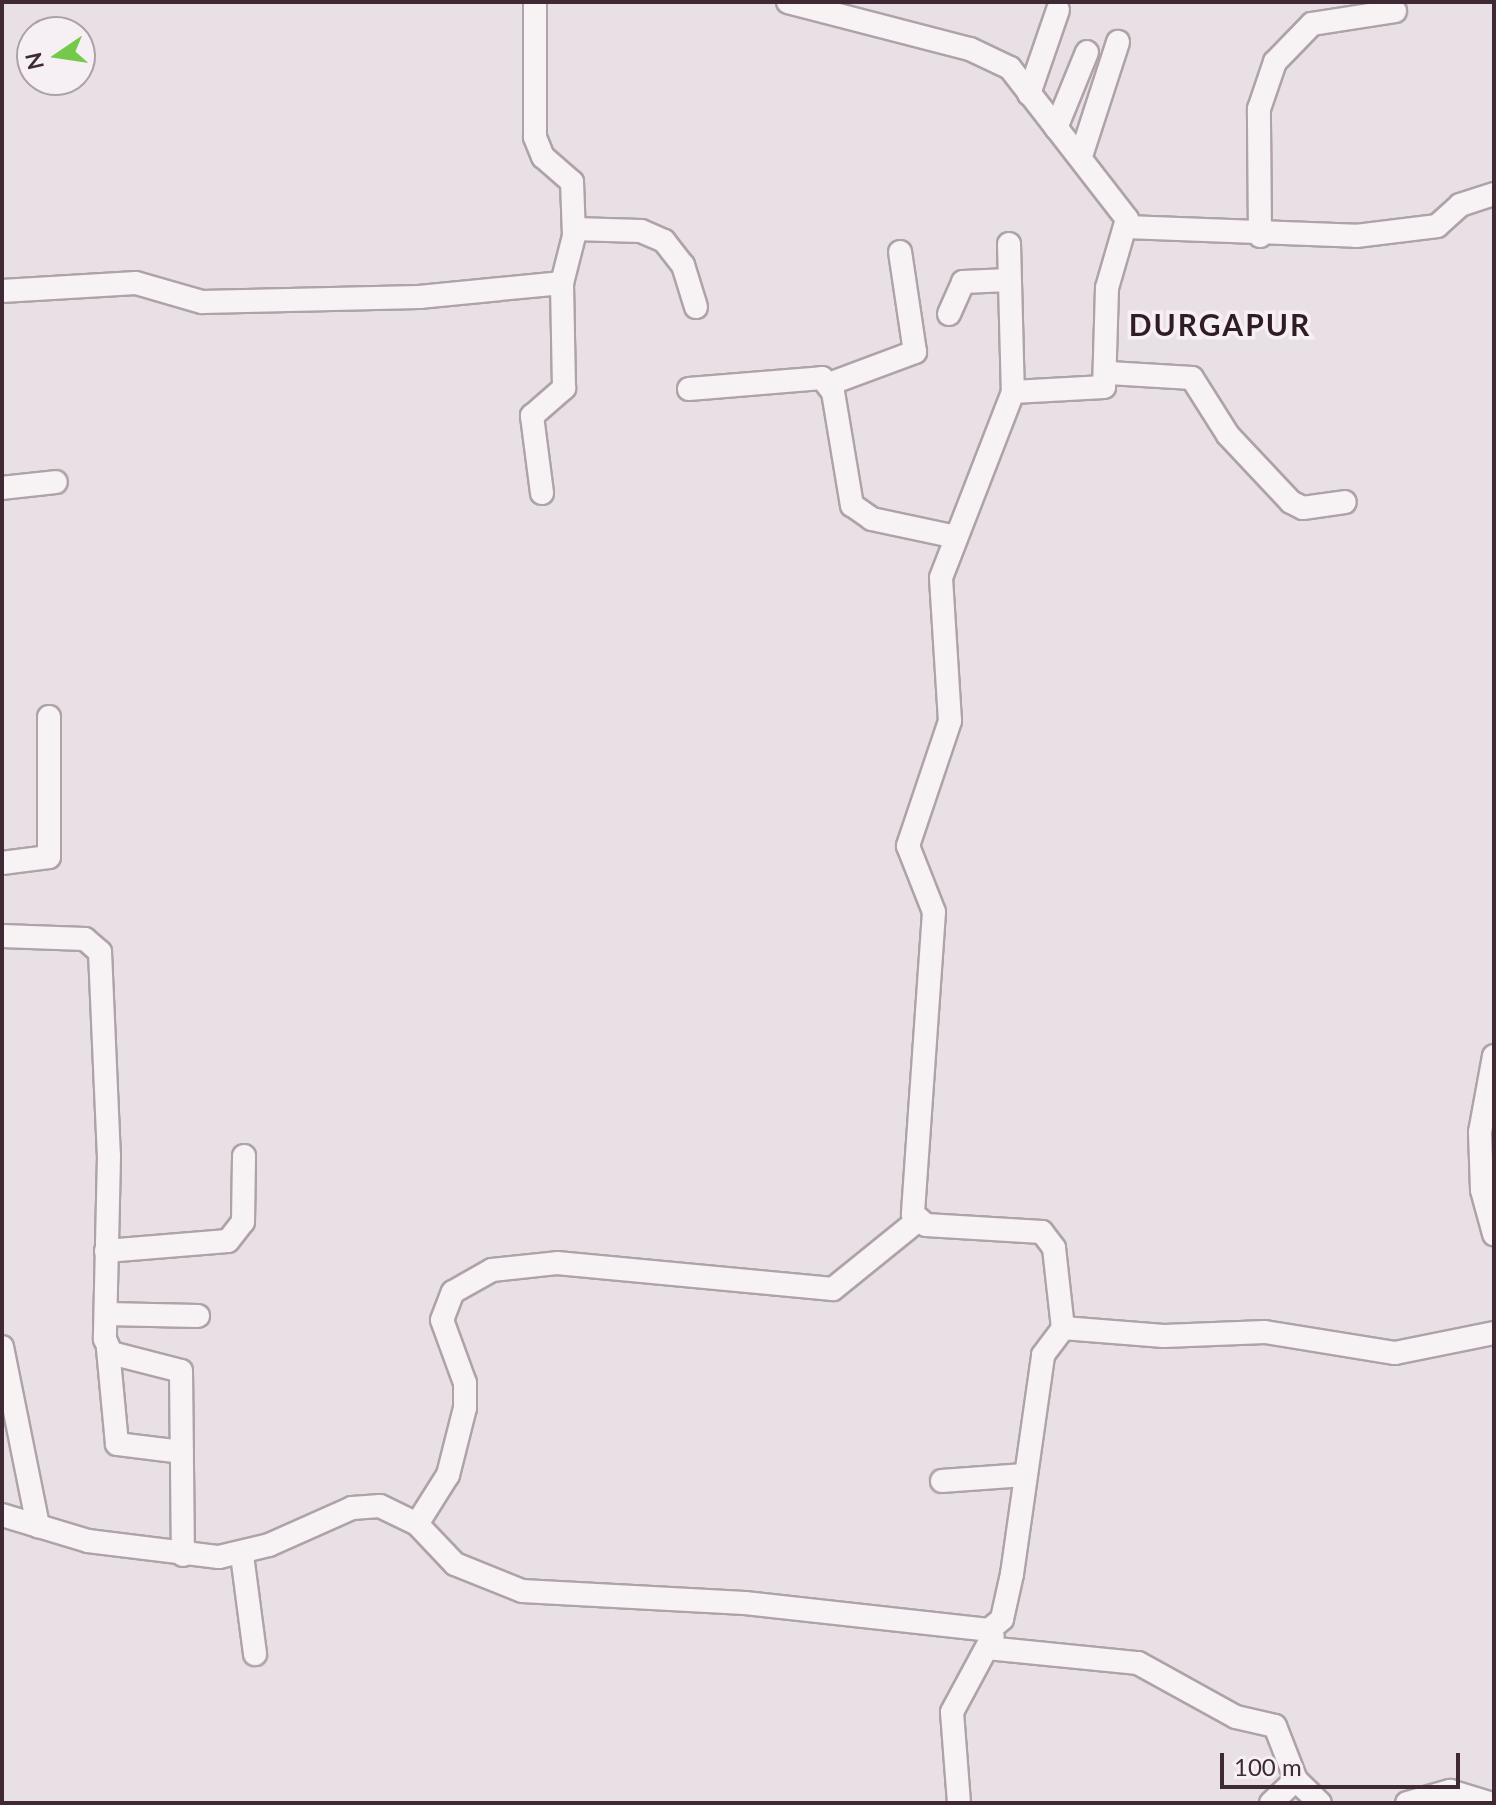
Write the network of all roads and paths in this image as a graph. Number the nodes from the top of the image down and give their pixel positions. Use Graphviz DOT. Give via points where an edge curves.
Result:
graph roads {
  1 [pos="535,2"];
  2 [pos="788,2"];
  3 [pos="1058,10"];
  4 [pos="1395,11"];
  5 [pos="1118,42"];
  6 [pos="1087,52"];
  7 [pos="1029,94"];
  8 [pos="1056,128"];
  9 [pos="1081,156"];
  10 [pos="1494,194"];
  11 [pos="1126,227"];
  12 [pos="574,229"];
  13 [pos="1260,236"];
  14 [pos="1009,244"];
  15 [pos="900,252"];
  16 [pos="1009,280"];
  17 [pos="562,283"];
  18 [pos="2,291"];
  19 [pos="696,307"];
  20 [pos="949,314"];
  21 [pos="1109,373"];
  22 [pos="829,384"];
  23 [pos="689,389"];
  24 [pos="1013,392"];
  25 [pos="56,482"];
  26 [pos="2,488"];
  27 [pos="542,493"];
  28 [pos="1345,502"];
  29 [pos="956,537"];
  30 [pos="49,717"];
  31 [pos="2,863"];
  32 [pos="2,936"];
  33 [pos="1494,1056"];
  34 [pos="1487,1139"];
  35 [pos="244,1156"];
  36 [pos="917,1221"];
  37 [pos="1494,1234"];
  38 [pos="106,1251"];
  39 [pos="106,1314"];
  40 [pos="198,1316"];
  41 [pos="1063,1328"];
  42 [pos="1494,1333"];
  43 [pos="2,1347"];
  44 [pos="108,1349"];
  45 [pos="182,1452"];
  46 [pos="1024,1475"];
  47 [pos="942,1481"];
  48 [pos="2,1515"];
  49 [pos="417,1524"];
  50 [pos="38,1526"];
  51 [pos="183,1555"];
  52 [pos="242,1555"];
  53 [pos="997,1627"];
  54 [pos="987,1648"];
  55 [pos="255,1654"];
  56 [pos="1296,1780"];
  57 [pos="959,1803"];
  58 [pos="1271,1803"];
  59 [pos="1320,1803"];
  60 [pos="1407,1803"];
  61 [pos="1489,1803"];
  1 -- 12 [label="street" via="535,137 543,157 572,182"];
  2 -- 7 [label="street" via="970,49 1010,68"];
  3 -- 7 [label="street"];
  4 -- 13 [label="street" via="1312,24 1275,62 1259,109"];
  5 -- 9 [label="street"];
  6 -- 8 [label="street"];
  7 -- 8 [label="street"];
  8 -- 9 [label="street"];
  9 -- 11 [label="street" via="1125,210"];
  10 -- 13 [label="street" via="1460,205 1426,228"];
  11 -- 13 [label="street"];
  11 -- 21 [label="street" via="1107,288"];
  12 -- 17 [label="street"];
  12 -- 19 [label="street" via="641,231 664,241 683,265"];
  14 -- 16 [label="street"];
  15 -- 22 [label="street" via="915,352"];
  16 -- 20 [label="street" via="963,282"];
  16 -- 24 [label="street"];
  17 -- 18 [label="street" via="419,297 202,302 136,283"];
  17 -- 27 [label="street" via="564,388 532,416"];
  21 -- 24 [label="street" via="1098,391"];
  21 -- 28 [label="street" via="1192,378 1228,435 1291,502 1303,508"];
  22 -- 23 [label="street" via="811,376"];
  22 -- 29 [label="street" via="852,505 872,519"];
  24 -- 29 [label="street"];
  25 -- 26 [label="street"];
  29 -- 36 [label="street" via="939,586 950,721 908,846 934,912 918,1078"];
  30 -- 31 [label="street" via="49,857"];
  32 -- 38 [label="street" via="85,939 100,952"];
  33 -- 34 [label="street"];
  34 -- 37 [label="street" via="1482,1190"];
  35 -- 38 [label="street" via="243,1222 228,1241"];
  36 -- 41 [label="street" via="1042,1232 1054,1248"];
  36 -- 49 [label="street" via="833,1289 557,1263 492,1270 453,1292 442,1320 465,1383 465,1408 448,1475"];
  38 -- 39 [label="street"];
  39 -- 40 [label="street"];
  39 -- 44 [label="street"];
  41 -- 42 [label="street" via="1164,1336 1265,1332 1395,1353"];
  41 -- 46 [label="street" via="1043,1355"];
  43 -- 50 [label="street"];
  44 -- 45 [label="street" via="181,1371"];
  44 -- 45 [label="street" via="117,1444"];
  45 -- 51 [label="street"];
  46 -- 47 [label="street"];
  46 -- 53 [label="street"];
  48 -- 50 [label="street"];
  49 -- 52 [label="street" via="380,1506 352,1508"];
  49 -- 53 [label="street" via="455,1564 522,1591"];
  50 -- 51 [label="street"];
  51 -- 52 [label="street"];
  52 -- 55 [label="street"];
  53 -- 54 [label="street"];
  54 -- 56 [label="street" via="1138,1663 1236,1717 1280,1729"];
  54 -- 57 [label="street" via="952,1712"];
  56 -- 58 [label="street"];
  56 -- 59 [label="street"];
  60 -- 61 [label="street" via="1450,1791"];
}
